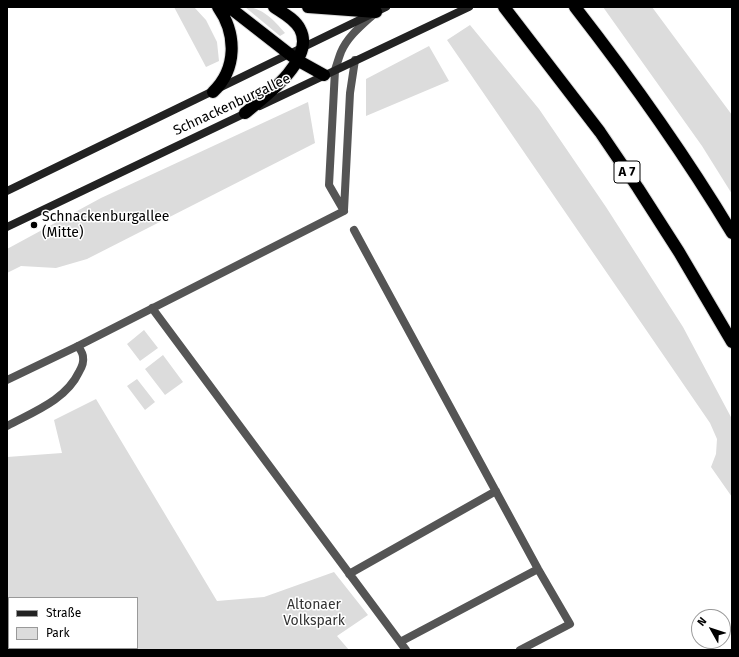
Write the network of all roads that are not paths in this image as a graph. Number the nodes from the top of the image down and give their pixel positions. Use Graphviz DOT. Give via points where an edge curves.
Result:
graph roads {
  1 [pos="218,7"];
  2 [pos="228,7"];
  3 [pos="274,7"];
  4 [pos="308,7"];
  5 [pos="469,7"];
  6 [pos="575,7"];
  7 [pos="506,9"];
  8 [pos="381,10"];
  9 [pos="303,48"];
  10 [pos="293,57"];
  11 [pos="355,60"];
  12 [pos="330,72"];
  13 [pos="214,92"];
  14 [pos="245,113"];
  15 [pos="7,191"];
  16 [pos="344,211"];
  17 [pos="7,227"];
  18 [pos="354,230"];
  19 [pos="732,233"];
  20 [pos="152,308"];
  21 [pos="732,342"];
  22 [pos="78,346"];
  23 [pos="7,380"];
  24 [pos="7,426"];
  25 [pos="496,491"];
  26 [pos="538,569"];
  27 [pos="349,574"];
  28 [pos="400,642"];
  29 [pos="406,650"];
  30 [pos="520,650"];
  1 -- 13 [label="highway" via="228,28 232,58 227,76"];
  2 -- 10 [label="highway"];
  3 -- 9 [label="highway" via="298,26 303,37"];
  4 -- 8 [label="highway"];
  5 -- 11 [label="main road, Schnackenburgallee"];
  6 -- 19 [label="highway" via="609,50"];
  7 -- 21 [label="highway, A 7" via="600,132 679,252"];
  8 -- 9 [label="main road"];
  8 -- 12 [label="street" via="346,42"];
  9 -- 10 [label="highway" via="302,52"];
  10 -- 12 [label="highway"];
  10 -- 13 [label="main road, Schnackenburgallee"];
  10 -- 14 [label="highway" via="271,92"];
  11 -- 12 [label="main road, Schnackenburgallee"];
  11 -- 16 [label="street" via="350,93"];
  12 -- 14 [label="main road, Schnackenburgallee"];
  12 -- 16 [label="street" via="329,185"];
  13 -- 15 [label="main road, Schnackenburgallee"];
  14 -- 17 [label="main road, Schnackenburgallee"];
  16 -- 20 [label="street"];
  18 -- 25 [label="street"];
  20 -- 22 [label="street"];
  20 -- 27 [label="street"];
  22 -- 23 [label="street"];
  22 -- 24 [label="street" via="84,356 76,379 52,402"];
  25 -- 26 [label="street"];
  25 -- 27 [label="street"];
  26 -- 28 [label="street"];
  26 -- 30 [label="street" via="570,624"];
  27 -- 28 [label="street"];
  28 -- 29 [label="street"];
}
